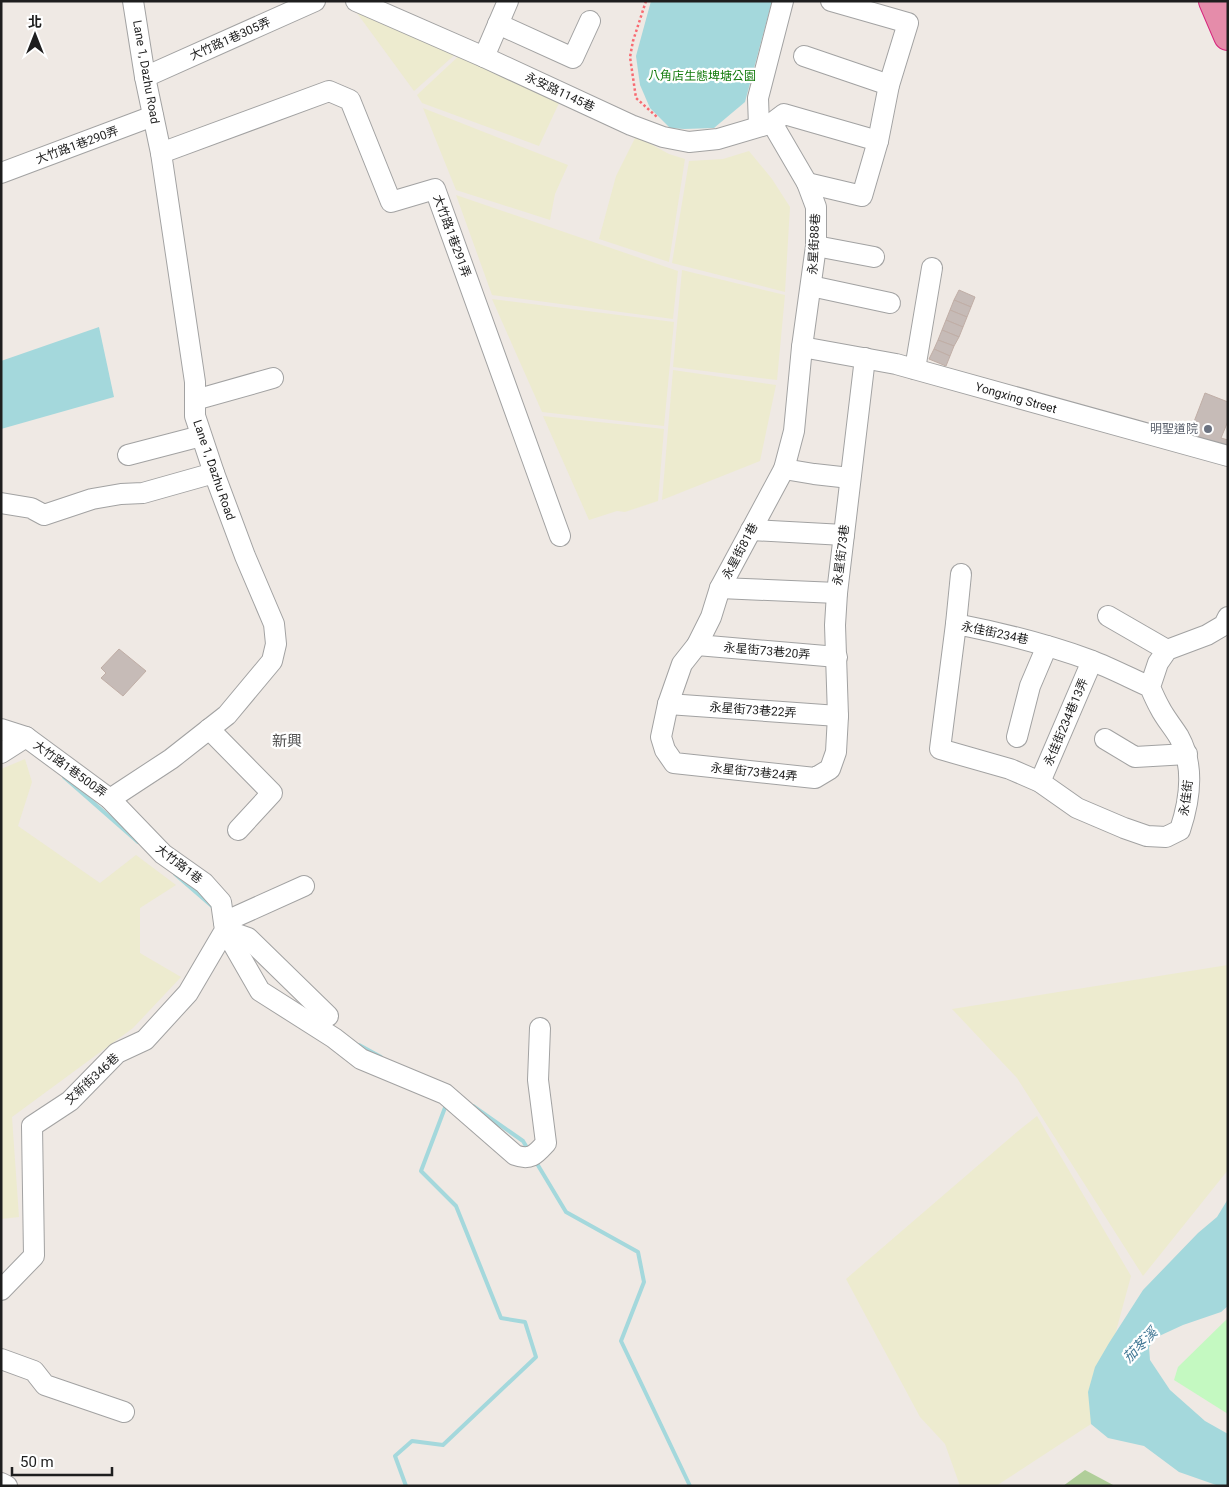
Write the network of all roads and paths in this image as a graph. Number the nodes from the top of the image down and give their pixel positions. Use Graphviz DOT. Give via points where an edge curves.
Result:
graph roads {
  1 [pos="133,1"];
  2 [pos="315,1"];
  3 [pos="356,1"];
  4 [pos="508,1"];
  5 [pos="646,1"];
  6 [pos="783,1"];
  7 [pos="831,1"];
  8 [pos="1213,1"];
  9 [pos="590,22"];
  10 [pos="498,24"];
  11 [pos="1228,36"];
  12 [pos="484,56"];
  13 [pos="804,56"];
  14 [pos="145,77"];
  15 [pos="889,85"];
  16 [pos="153,116"];
  17 [pos="663,122"];
  18 [pos="765,125"];
  19 [pos="878,141"];
  20 [pos="162,153"];
  21 [pos="1,173"];
  22 [pos="807,184"];
  23 [pos="816,246"];
  24 [pos="874,257"];
  25 [pos="932,268"];
  26 [pos="811,286"];
  27 [pos="890,303"];
  28 [pos="802,347"];
  29 [pos="864,358"];
  30 [pos="916,369"];
  31 [pos="273,378"];
  32 [pos="195,400"];
  33 [pos="201,436"];
  34 [pos="128,455"];
  35 [pos="1228,456"];
  36 [pos="784,469"];
  37 [pos="214,473"];
  38 [pos="850,478"];
  39 [pos="1,503"];
  40 [pos="751,530"];
  41 [pos="844,535"];
  42 [pos="560,536"];
  43 [pos="960,574"];
  44 [pos="720,588"];
  45 [pos="837,594"];
  46 [pos="1108,616"];
  47 [pos="1228,616"];
  48 [pos="956,624"];
  49 [pos="697,645"];
  50 [pos="1048,646"];
  51 [pos="1167,650"];
  52 [pos="837,657"];
  53 [pos="1092,661"];
  54 [pos="1150,687"];
  55 [pos="668,704"];
  56 [pos="838,716"];
  57 [pos="1,729"];
  58 [pos="209,729"];
  59 [pos="26,737"];
  60 [pos="1017,737"];
  61 [pos="1104,739"];
  62 [pos="940,749"];
  63 [pos="665,750"];
  64 [pos="836,752"];
  65 [pos="1,753"];
  66 [pos="1187,754"];
  67 [pos="1040,782"];
  68 [pos="110,799"];
  69 [pos="238,830"];
  70 [pos="304,886"];
  71 [pos="227,924"];
  72 [pos="328,1016"];
  73 [pos="540,1028"];
  74 [pos="1,1290"];
  75 [pos="1,1359"];
  76 [pos="124,1412"];
  77 [pos="1,1483"];
  78 [pos="7,1486"];
  1 -- 14 [label="street, Lane 1, Dazhu Road"];
  2 -- 14 [label="street, 大竹路1巷305弄"];
  3 -- 12 [label="street, 永安路1145巷"];
  4 -- 10 [label="street"];
  5 -- 17 [label="path" via="630,57 636,98"];
  6 -- 18 [label="street" via="758,98"];
  7 -- 15 [label="street" via="908,23"];
  8 -- 11 [label="highway"];
  9 -- 10 [label="street" via="572,58"];
  10 -- 12 [label="street"];
  12 -- 18 [label="street, 永安路1145巷" via="663,137 689,142 718,139"];
  13 -- 15 [label="street"];
  14 -- 16 [label="street, Lane 1, Dazhu Road"];
  15 -- 19 [label="street"];
  16 -- 20 [label="street, Lane 1, Dazhu Road"];
  16 -- 21 [label="street, 大竹路1巷290弄"];
  18 -- 19 [label="street, 永安路1145巷" via="784,114"];
  18 -- 22 [label="street, 永星街88巷"];
  19 -- 22 [label="street" via="862,196"];
  20 -- 32 [label="street, Lane 1, Dazhu Road"];
  20 -- 42 [label="street, 大竹路1巷291弄" via="329,91 350,100 391,202 435,188"];
  22 -- 23 [label="street, 永星街88巷" via="816,206"];
  23 -- 24 [label="street"];
  23 -- 26 [label="street, 永星街88巷"];
  25 -- 30 [label="street"];
  26 -- 27 [label="street"];
  26 -- 28 [label="street, 永星街88巷"];
  28 -- 29 [label="street, Yongxing Street"];
  28 -- 36 [label="street, 永星街81巷" via="794,431"];
  29 -- 30 [label="street, Yongxing Street"];
  29 -- 38 [label="street, 永星街73巷"];
  30 -- 35 [label="street, Yongxing Street"];
  31 -- 32 [label="street"];
  32 -- 33 [label="street, Lane 1, Dazhu Road" via="195,416"];
  33 -- 34 [label="street"];
  33 -- 37 [label="street, Lane 1, Dazhu Road"];
  36 -- 38 [label="street"];
  36 -- 40 [label="street, 永星街81巷"];
  37 -- 39 [label="street" via="143,493 92,498 44,515 31,508"];
  37 -- 58 [label="street, Lane 1, Dazhu Road" via="274,624 276,644 272,661 256,682 227,715"];
  38 -- 41 [label="street, 永星街73巷"];
  40 -- 41 [label="street"];
  40 -- 44 [label="street, 永星街81巷"];
  41 -- 45 [label="street, 永星街73巷"];
  43 -- 48 [label="street"];
  44 -- 45 [label="street"];
  44 -- 49 [label="street, 永星街81巷" via="711,617"];
  45 -- 52 [label="street, 永星街73巷"];
  46 -- 51 [label="street"];
  47 -- 51 [label="street" via="1224,625"];
  48 -- 50 [label="street, 永佳街234巷"];
  48 -- 62 [label="street, 永佳街234巷"];
  49 -- 52 [label="street, 永星街73巷20弄"];
  49 -- 55 [label="street, 永星街81巷" via="682,664"];
  50 -- 53 [label="street, 永佳街234巷"];
  50 -- 60 [label="street" via="1030,686"];
  51 -- 54 [label="street" via="1158,663"];
  52 -- 56 [label="street, 永星街73巷"];
  53 -- 54 [label="street, 永佳街234巷"];
  53 -- 67 [label="street, 永佳街234巷13弄"];
  54 -- 66 [label="street, 永佳街"];
  55 -- 56 [label="street, 永星街73巷22弄"];
  55 -- 63 [label="street, 永星街81巷" via="661,738"];
  56 -- 64 [label="street, 永星街73巷"];
  57 -- 59 [label="street, 大竹路1巷500弄"];
  58 -- 68 [label="street, Lane 1, Dazhu Road"];
  58 -- 69 [label="street" via="272,793"];
  59 -- 65 [label="street"];
  59 -- 68 [label="street, 大竹路1巷500弄"];
  61 -- 66 [label="street" via="1135,757"];
  62 -- 67 [label="street, 永佳街" via="1010,769"];
  63 -- 64 [label="street, 永星街73巷24弄" via="674,763 815,778 830,769"];
  66 -- 67 [label="street, 永佳街" via="1190,773 1185,815 1180,830 1166,837 1147,836 1077,808"];
  68 -- 71 [label="street, 大竹路1巷" via="163,854 204,884 221,902"];
  70 -- 71 [label="street"];
  71 -- 72 [label="street, 大竹路1巷" via="248,938"];
  71 -- 73 [label="street" via="265,994 361,1059 449,1097 515,1155 524,1158 546,1143 538,1080"];
  71 -- 74 [label="street, 文新街346巷" via="188,993 145,1040 117,1053 70,1101 32,1126 34,1256"];
  75 -- 76 [label="street" via="34,1371 45,1385"];
  77 -- 78 [label="street"];
}
